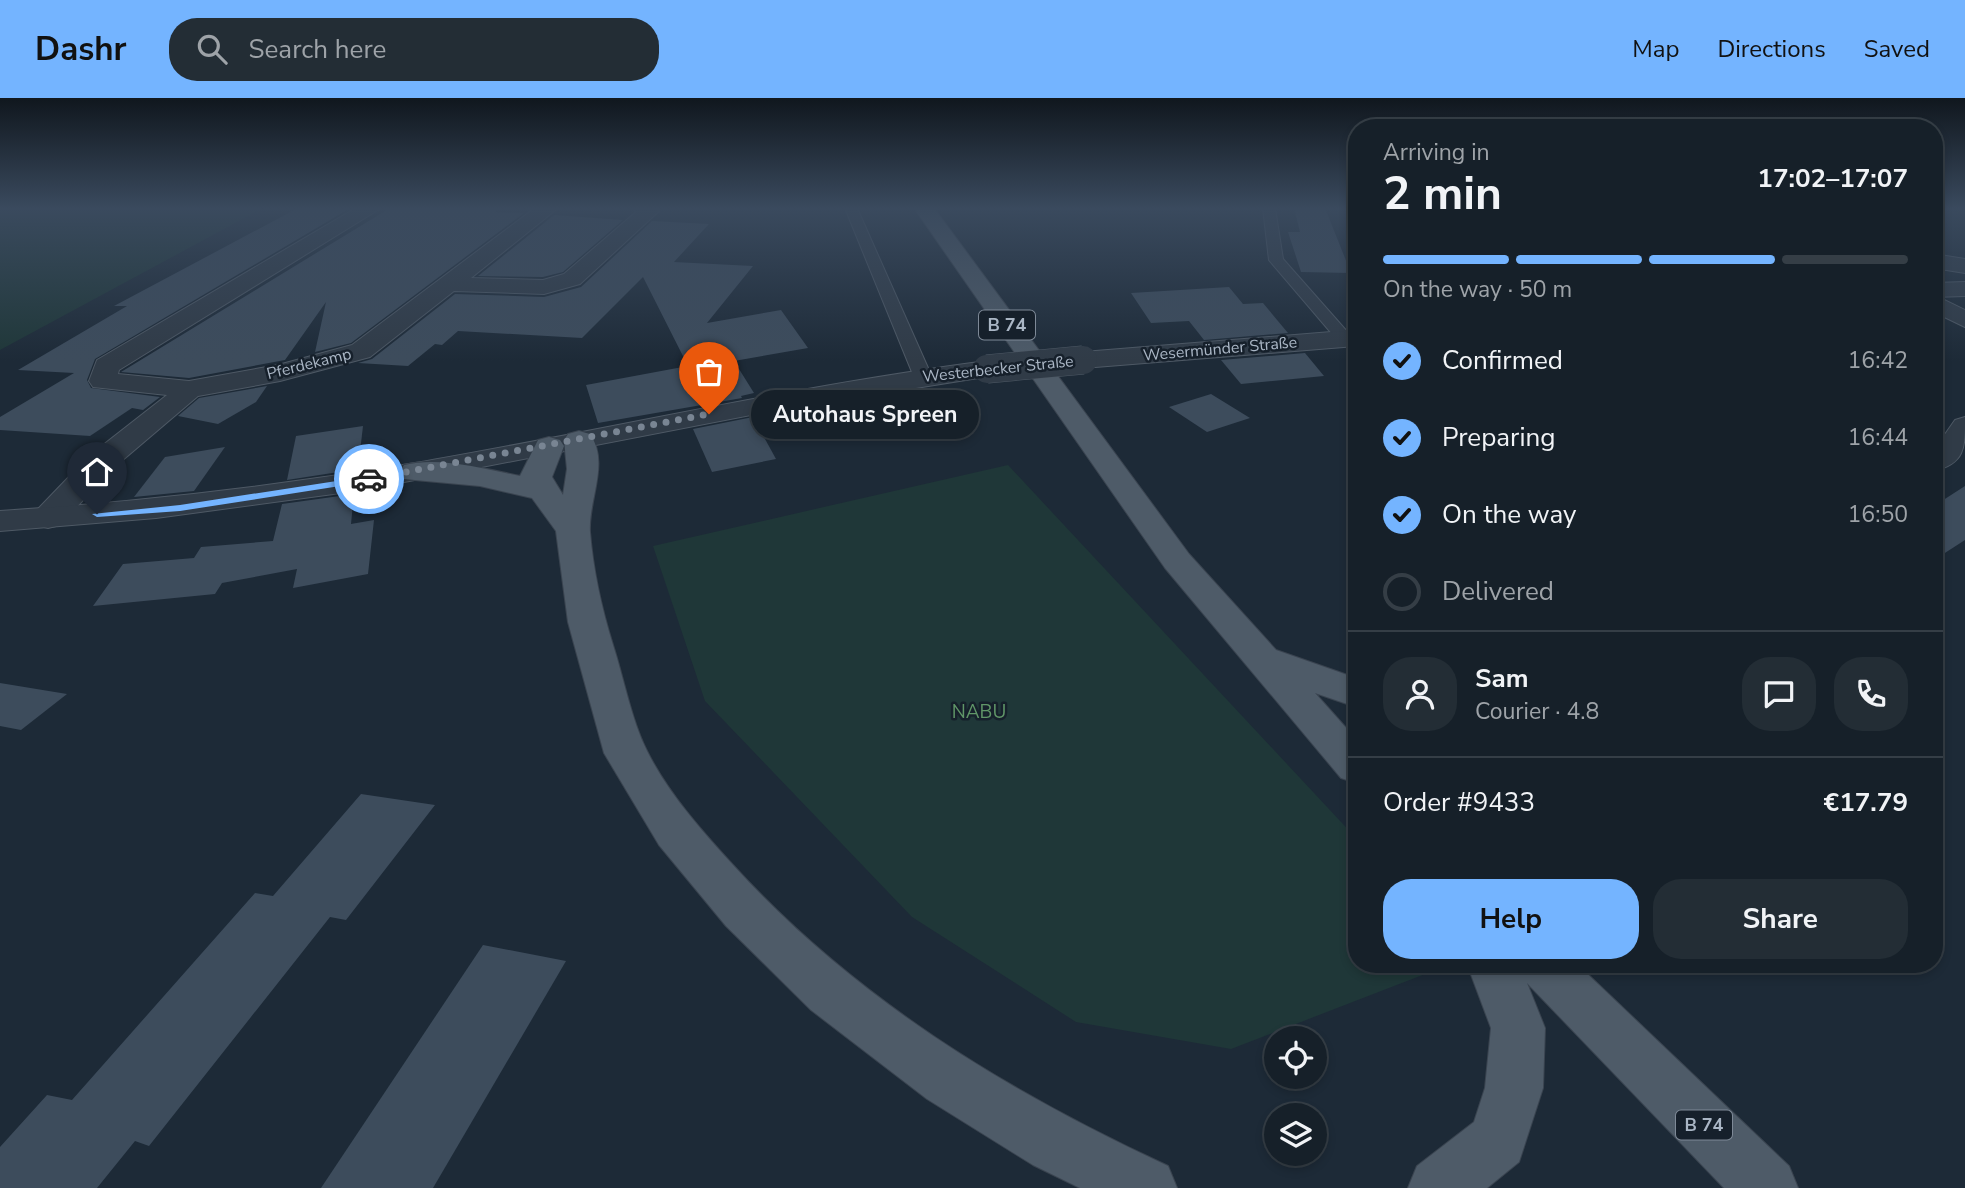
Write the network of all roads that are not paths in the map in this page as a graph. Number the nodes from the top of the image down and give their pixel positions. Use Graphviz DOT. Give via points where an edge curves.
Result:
graph roads {
  1 [pos="286,259"];
  2 [pos="482,259"];
  3 [pos="595,259"];
  4 [pos="873,259"];
  5 [pos="960,259"];
  6 [pos="1276,259"];
  7 [pos="1943,262"];
  8 [pos="1965,266"];
  9 [pos="450,284"];
  10 [pos="1965,289"];
  11 [pos="1943,290"];
  12 [pos="1943,307"];
  13 [pos="1965,320"];
  14 [pos="1348,336"];
  15 [pos="1348,339"];
  16 [pos="1083,360"];
  17 [pos="923,377"];
  18 [pos="190,388"];
  19 [pos="1965,426"];
  20 [pos="564,443"];
  21 [pos="1943,458"];
  22 [pos="415,471"];
  23 [pos="543,491"];
  24 [pos="48,518"];
  25 [pos="0,521"];
  26 [pos="573,530"];
  27 [pos="1263,658"];
  28 [pos="1348,689"];
  29 [pos="1348,758"];
  30 [pos="1496,973"];
  31 [pos="1551,973"];
  32 [pos="1579,973"];
  33 [pos="1640,1061"];
  34 [pos="1146,1188"];
  35 [pos="1438,1188"];
  36 [pos="1767,1188"];
  1 -- 18 [label="street, Pferdekamp" via="106,366 103,381"];
  2 -- 9 [label="street, Pferdekamp"];
  3 -- 9 [label="street" via="572,279 544,288"];
  4 -- 17 [label="lane"];
  5 -- 27 [label="main road, B 74" via="1177,561"];
  6 -- 14 [label="lane"];
  7 -- 8 [label="street"];
  9 -- 18 [label="street, Pferdekamp" via="361,351 281,373"];
  10 -- 11 [label="street"];
  12 -- 13 [label="street"];
  15 -- 16 [label="street, Wesermünder Straße"];
  16 -- 17 [label="street, Westerbecker Straße, bridge"];
  17 -- 20 [label="street, Westerbecker Straße"];
  18 -- 24 [label="street" via="100,463"];
  19 -- 21 [label="street" via="1950,454"];
  20 -- 22 [label="street, Westerbecker Straße"];
  20 -- 23 [label="main road" via="536,477"];
  20 -- 26 [label="main road" via="583,469"];
  22 -- 23 [label="main road" via="480,477"];
  22 -- 24 [label="street, Westerbecker Straße" via="180,508"];
  23 -- 26 [label="main road"];
  24 -- 25 [label="street, Westerbecker Straße"];
  26 -- 34 [label="main road" via="587,622 626,753 676,832 744,911 830,993 947,1080 1054,1144"];
  27 -- 28 [label="main road, B 74"];
  27 -- 29 [label="main road, B 74"];
  30 -- 35 [label="main road" via="1517,1028 1514,1088 1497,1141"];
  31 -- 33 [label="main road, B 74"];
  32 -- 33 [label="main road"];
  33 -- 36 [label="main road, B 74"];
}
